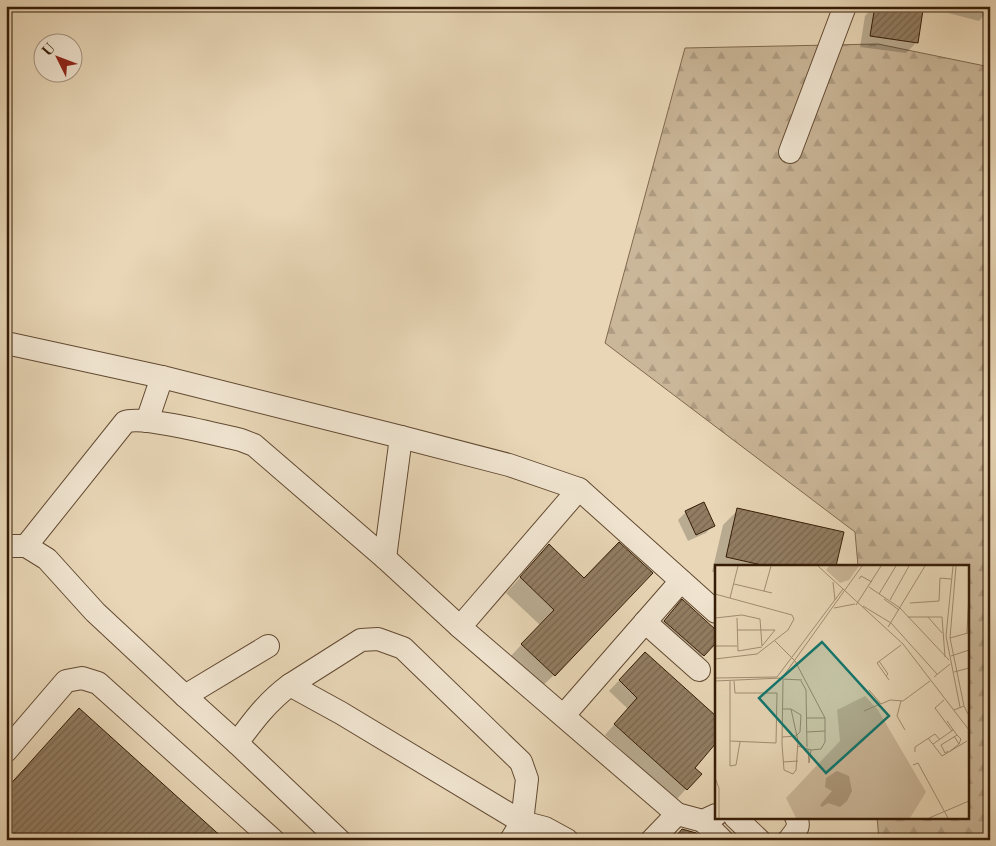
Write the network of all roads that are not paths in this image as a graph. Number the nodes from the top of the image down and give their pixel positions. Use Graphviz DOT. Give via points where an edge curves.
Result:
graph roads {
  1 [pos="845,6"];
  2 [pos="790,152"];
  3 [pos="6,343"];
  4 [pos="162,377"];
  5 [pos="147,421"];
  6 [pos="401,437"];
  7 [pos="579,489"];
  8 [pos="16,546"];
  9 [pos="385,558"];
  10 [pos="681,580"];
  11 [pos="715,611"];
  12 [pos="645,622"];
  13 [pos="460,627"];
  14 [pos="268,646"];
  15 [pos="698,670"];
  16 [pos="290,685"];
  17 [pos="185,696"];
  18 [pos="564,715"];
  19 [pos="238,743"];
  20 [pos="6,751"];
  21 [pos="677,814"];
  22 [pos="709,818"];
  23 [pos="736,818"];
  24 [pos="796,818"];
  25 [pos="517,831"];
  26 [pos="273,840"];
  27 [pos="340,840"];
  28 [pos="567,840"];
  29 [pos="652,840"];
  30 [pos="722,840"];
  31 [pos="759,840"];
  32 [pos="788,840"];
  1 -- 2 [label="lane"];
  3 -- 4 [label="lane"];
  4 -- 5 [label="lane"];
  4 -- 6 [label="lane"];
  5 -- 8 [label="lane" via="124,422"];
  5 -- 9 [label="lane" via="254,445"];
  6 -- 7 [label="lane" via="509,465"];
  6 -- 9 [label="lane"];
  7 -- 10 [label="lane"];
  7 -- 13 [label="lane"];
  8 -- 17 [label="lane" via="47,559 95,612"];
  9 -- 13 [label="lane"];
  10 -- 11 [label="lane"];
  10 -- 12 [label="lane"];
  12 -- 15 [label="lane"];
  12 -- 18 [label="lane"];
  13 -- 18 [label="lane"];
  14 -- 17 [label="lane"];
  16 -- 19 [label="lane" via="258,714"];
  16 -- 25 [label="lane" via="341,713"];
  16 -- 25 [label="lane" via="361,640 378,639 403,648 522,762 528,779"];
  17 -- 19 [label="lane"];
  18 -- 21 [label="lane"];
  19 -- 27 [label="lane"];
  20 -- 26 [label="lane" via="66,681 82,678 98,684"];
  21 -- 22 [label="lane"];
  21 -- 29 [label="lane"];
  22 -- 30 [label="lane"];
  23 -- 31 [label="lane"];
  24 -- 32 [label="lane" via="797,830"];
  25 -- 28 [label="lane" via="545,828"];
}
